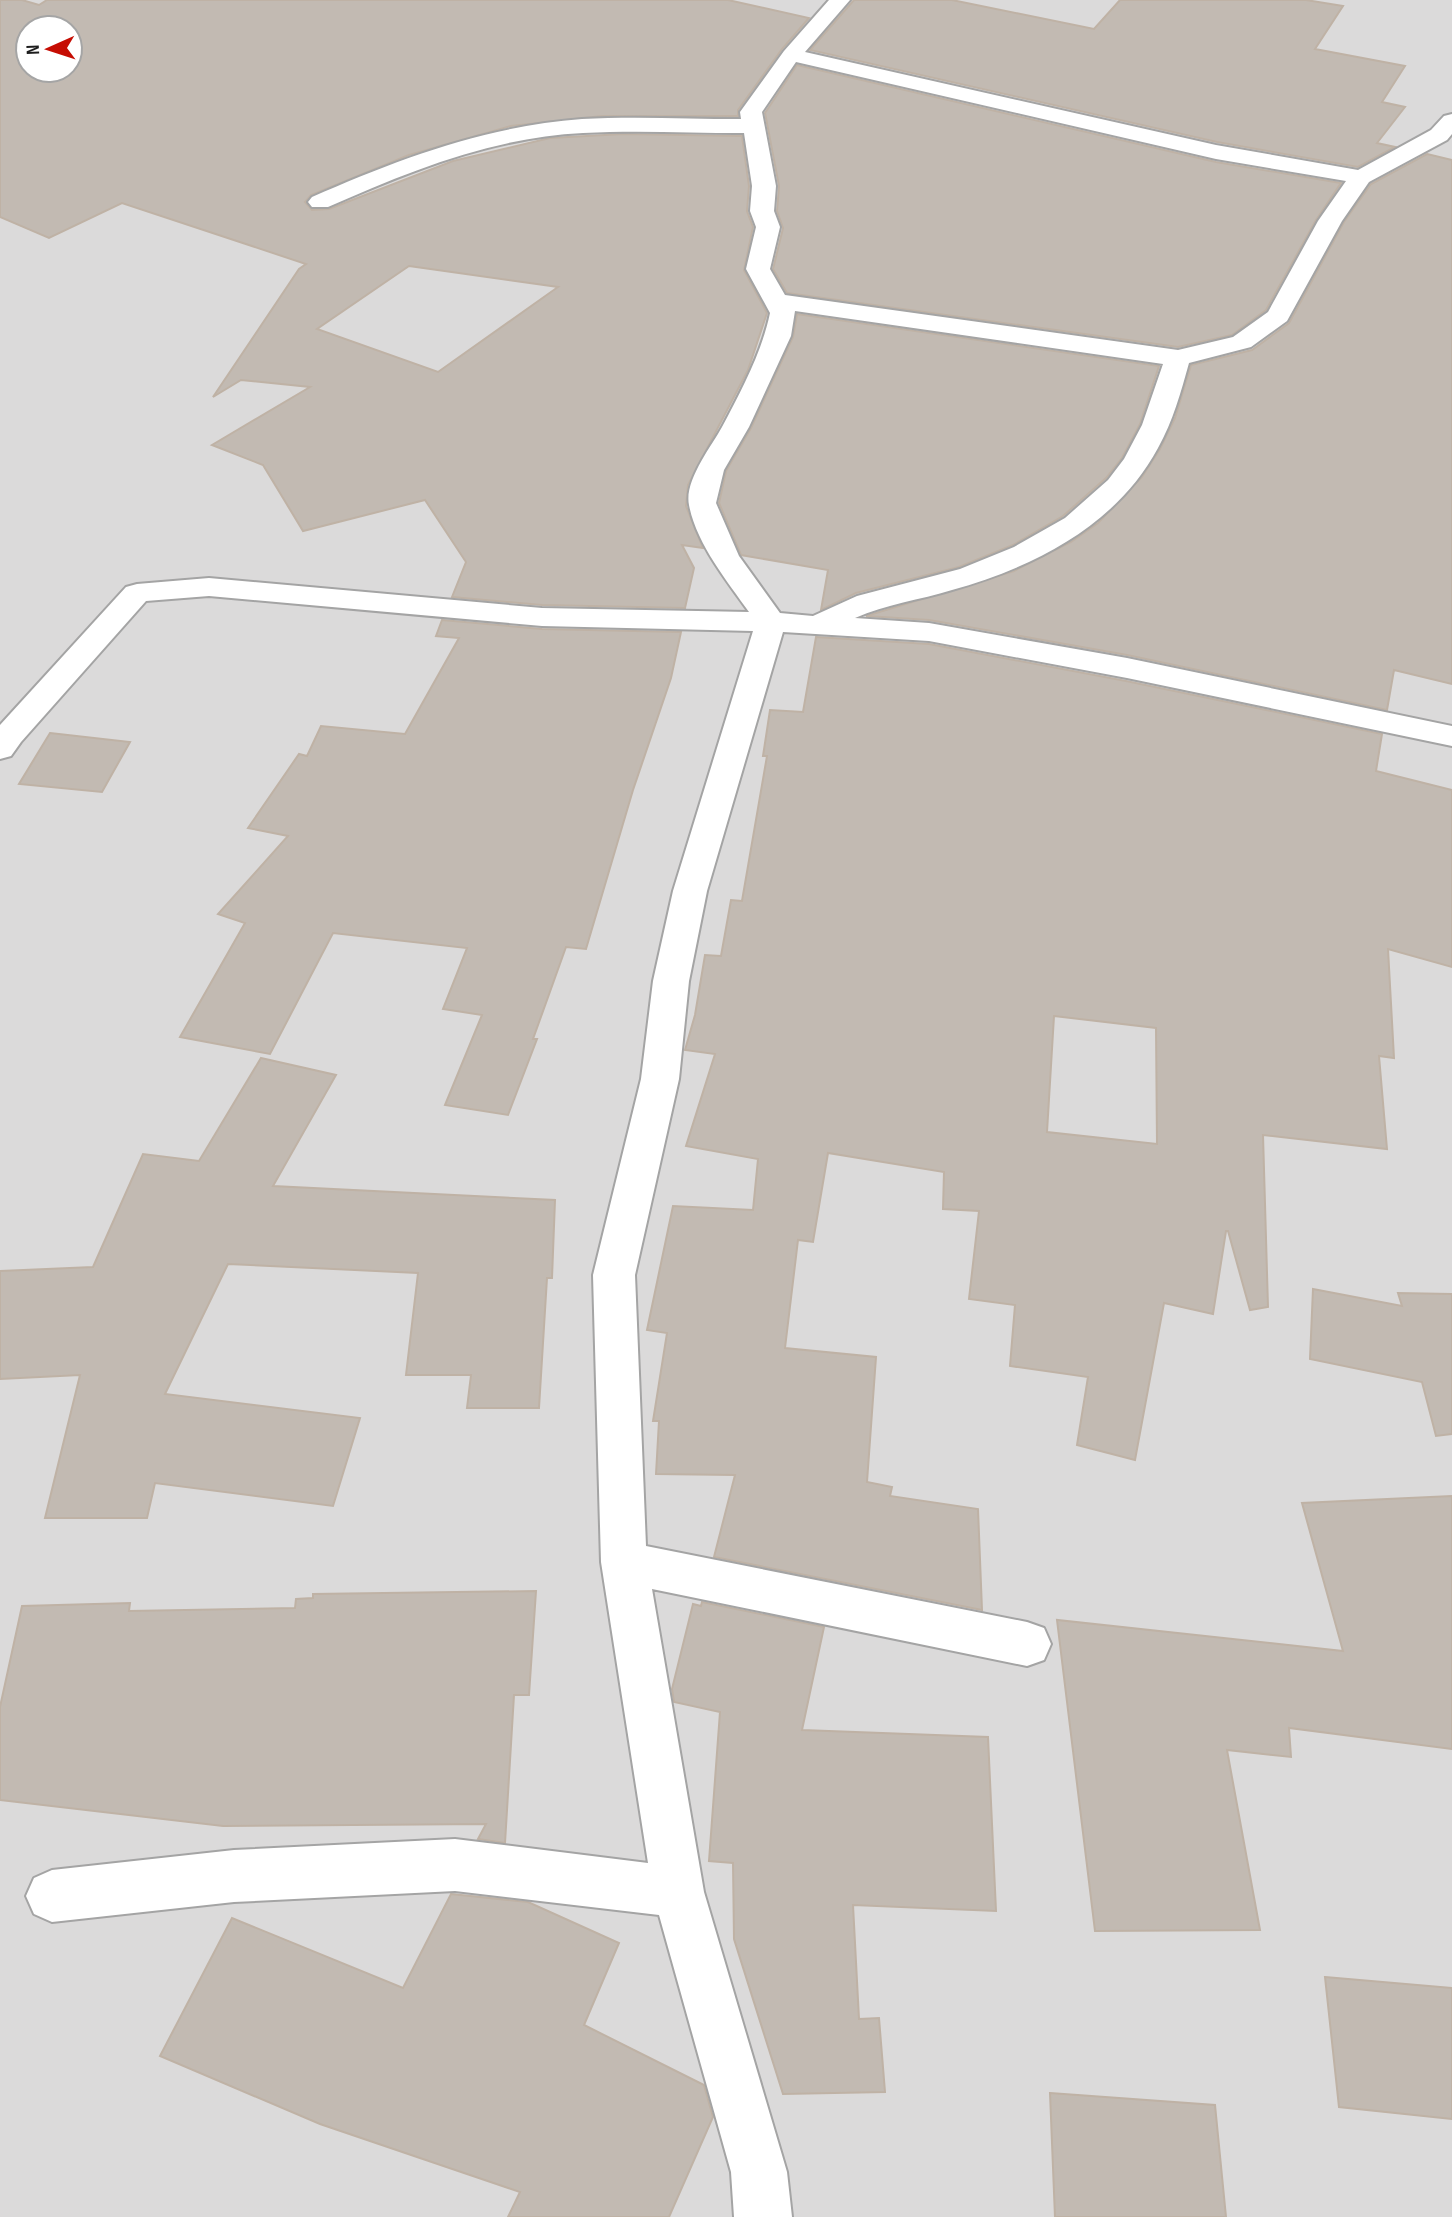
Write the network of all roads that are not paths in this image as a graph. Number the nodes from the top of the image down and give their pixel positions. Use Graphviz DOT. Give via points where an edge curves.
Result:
graph roads {
  1 [pos="840,0"];
  2 [pos="791,55"];
  3 [pos="753,127"];
  4 [pos="1448,131"];
  5 [pos="1361,177"];
  6 [pos="320,202"];
  7 [pos="775,301"];
  8 [pos="1178,358"];
  9 [pos="771,622"];
  10 [pos="820,624"];
  11 [pos="1452,736"];
  12 [pos="0,749"];
  13 [pos="624,1562"];
  14 [pos="1027,1644"];
  15 [pos="678,1892"];
  16 [pos="52,1896"];
  17 [pos="763,2217"];
  1 -- 2 [label="street"];
  2 -- 3 [label="street" via="751,112"];
  2 -- 5 [label="street" via="1216,152"];
  3 -- 6 [label="street" via="581,126 493,140 406,164"];
  3 -- 7 [label="street" via="764,186 762,211 768,227 758,269"];
  4 -- 5 [label="street"];
  5 -- 8 [label="street" via="1330,221 1278,316 1242,341"];
  7 -- 8 [label="street"];
  7 -- 9 [label="street" via="783,313 778,336 710,470 702,503 725,557"];
  8 -- 10 [label="street" via="1164,402 1136,461 1076,524 1049,543 973,575 853,606"];
  9 -- 10 [label="street"];
  9 -- 12 [label="street" via="542,617 209,587 137,593"];
  9 -- 13 [label="street" via="690,891 671,981 660,1079 614,1275"];
  10 -- 11 [label="street" via="942,635 1152,673"];
  13 -- 14 [label="street"];
  13 -- 15 [label="street"];
  15 -- 16 [label="street" via="455,1865 234,1875"];
  15 -- 17 [label="street" via="760,2172"];
}
